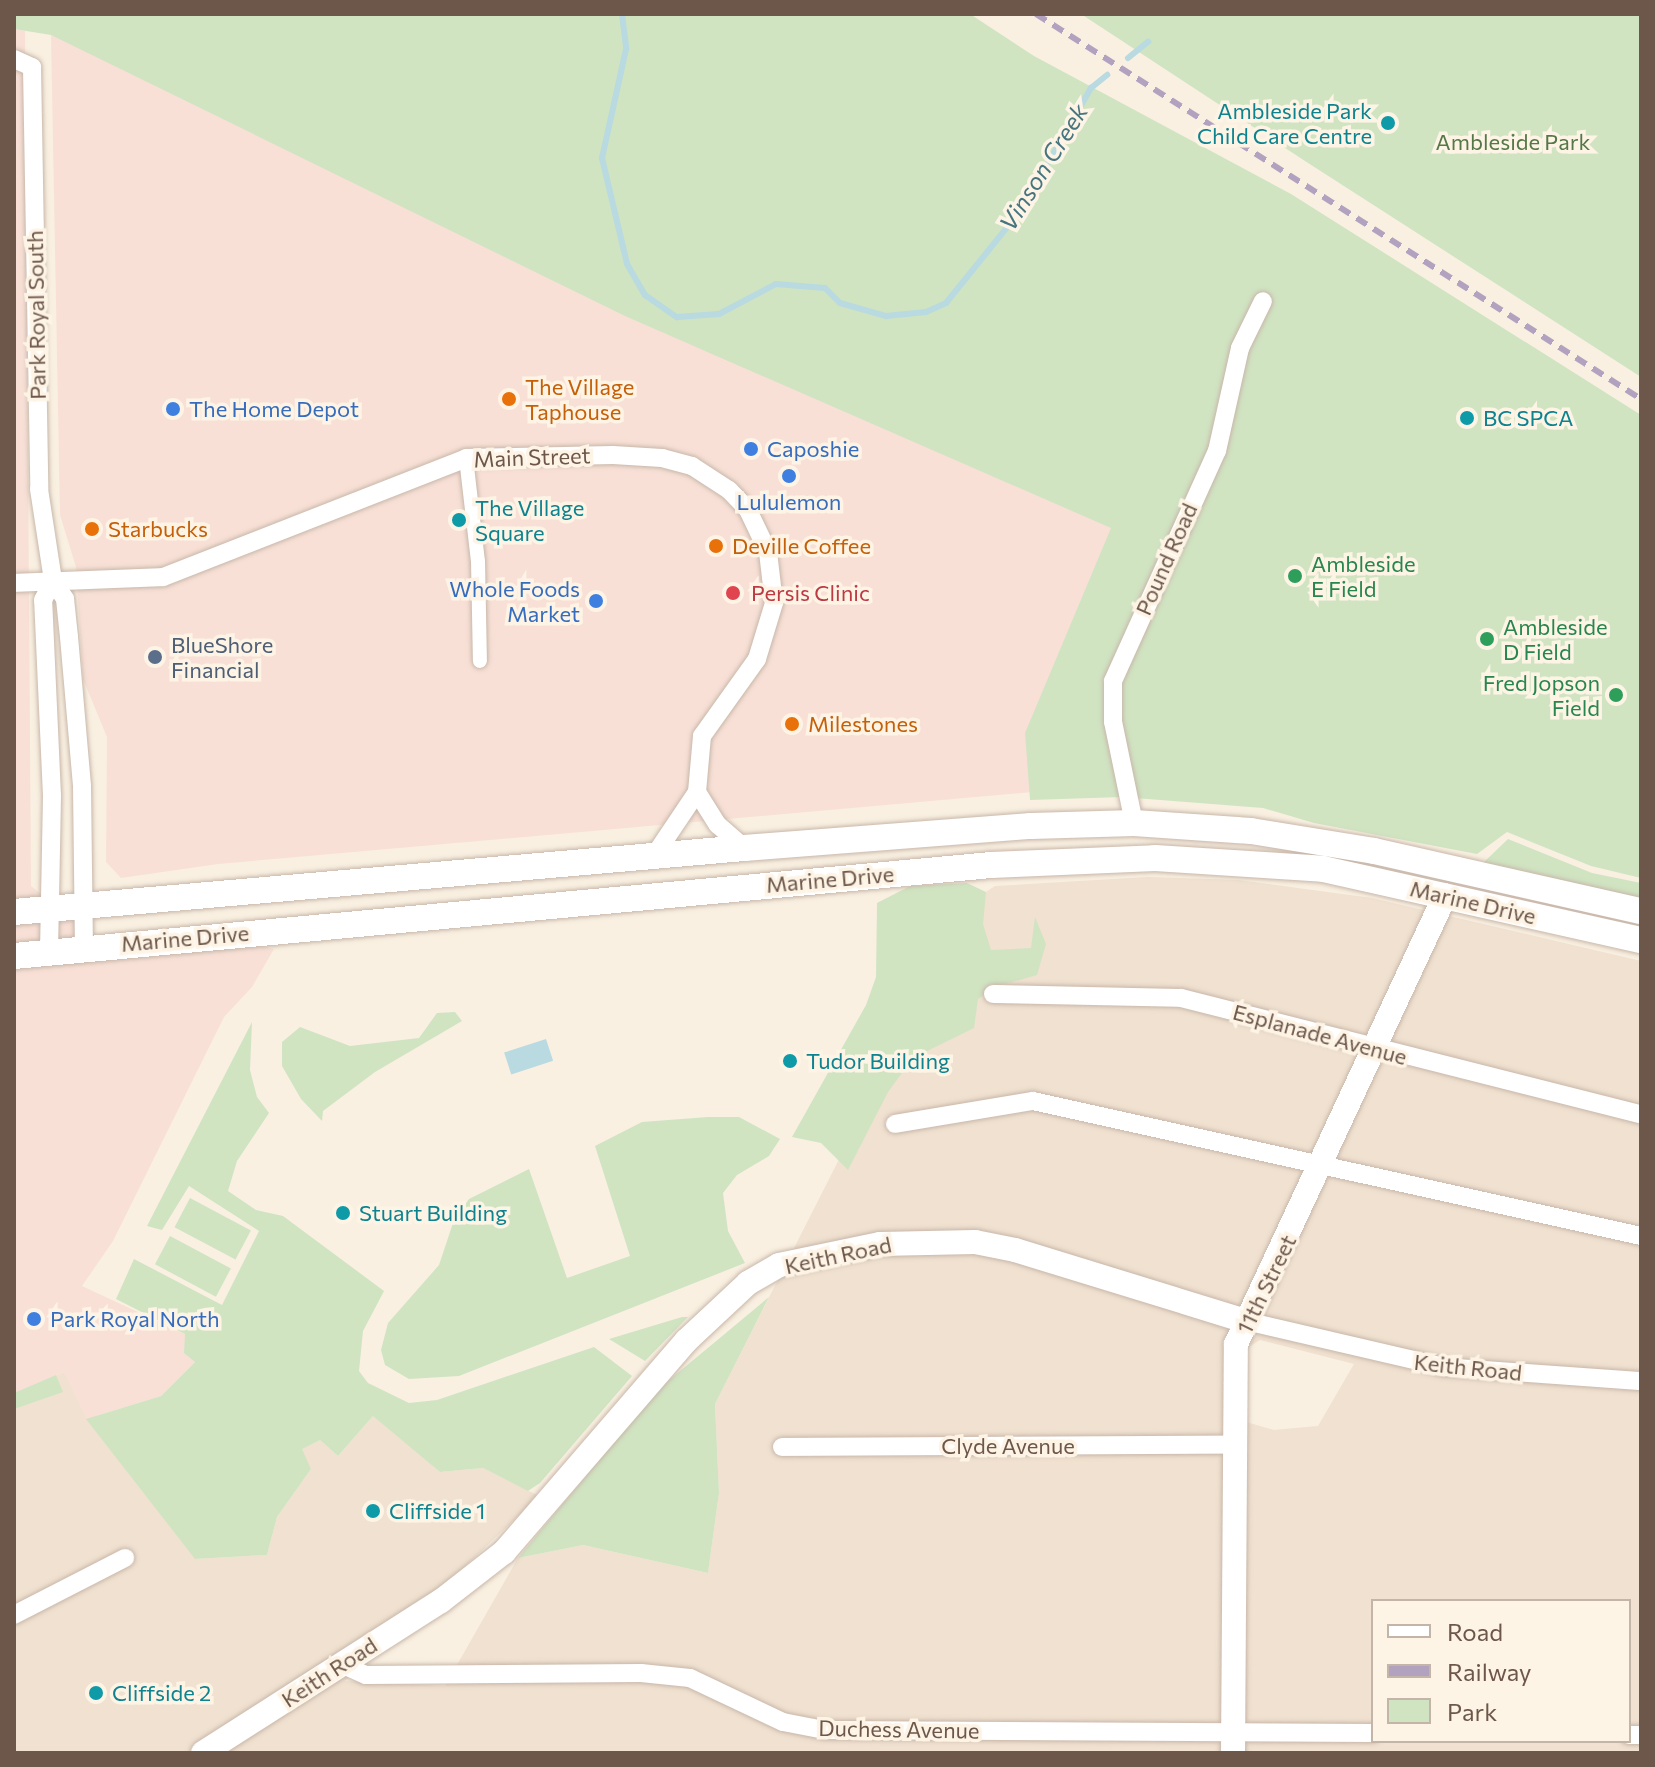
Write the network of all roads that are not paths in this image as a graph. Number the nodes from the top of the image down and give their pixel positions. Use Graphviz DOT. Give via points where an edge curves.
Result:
graph roads {
  1 [pos="14,59"];
  2 [pos="1263,301"];
  3 [pos="466,458"];
  4 [pos="53,581"];
  5 [pos="14,583"];
  6 [pos="480,661"];
  7 [pos="697,792"];
  8 [pos="1134,823"];
  9 [pos="744,848"];
  10 [pos="654,856"];
  11 [pos="1110,859"];
  12 [pos="1445,895"];
  13 [pos="84,908"];
  14 [pos="49,910"];
  15 [pos="1641,911"];
  16 [pos="14,912"];
  17 [pos="1641,940"];
  18 [pos="84,948"];
  19 [pos="49,952"];
  20 [pos="14,956"];
  21 [pos="993,994"];
  22 [pos="1376,1050"];
  23 [pos="1641,1114"];
  24 [pos="895,1124"];
  25 [pos="1324,1163"];
  26 [pos="1641,1236"];
  27 [pos="1246,1321"];
  28 [pos="1641,1381"];
  29 [pos="1233,1445"];
  30 [pos="782,1447"];
  31 [pos="125,1558"];
  32 [pos="14,1615"];
  33 [pos="341,1664"];
  34 [pos="1371,1733"];
  35 [pos="1233,1743"];
  36 [pos="203,1753"];
  1 -- 4 [label="street, Park Royal South" via="32,67 39,489"];
  2 -- 8 [label="street, Pound Road" via="1240,348 1217,451 1113,681 1112,714"];
  3 -- 4 [label="street, Main Street" via="163,577"];
  3 -- 6 [label="street" via="478,561"];
  3 -- 7 [label="street, Main Street" via="662,458 715,480 748,510 768,552 774,603 757,659 702,736"];
  4 -- 5 [label="street, Main Street"];
  4 -- 13 [label="street, Park Royal South" via="65,599 69,637 82,786"];
  4 -- 14 [label="street, Park Royal South" via="43,600 52,796"];
  7 -- 9 [label="street" via="718,825"];
  7 -- 10 [label="street, Main Street"];
  8 -- 9 [label="main road, Marine Drive"];
  8 -- 11 [label="main road"];
  8 -- 15 [label="main road, Marine Drive" via="1251,831 1374,851"];
  9 -- 10 [label="main road, Marine Drive"];
  10 -- 13 [label="main road, Marine Drive"];
  11 -- 12 [label="main road, Marine Drive" via="1278,863"];
  11 -- 18 [label="main road, Marine Drive" via="991,865"];
  12 -- 17 [label="main road, Marine Drive"];
  12 -- 22 [label="street, 11th Street"];
  13 -- 14 [label="main road, Marine Drive"];
  13 -- 18 [label="street, Park Royal South"];
  14 -- 16 [label="main road, Marine Drive"];
  14 -- 19 [label="street"];
  18 -- 19 [label="main road, Marine Drive"];
  19 -- 20 [label="main road, Marine Drive"];
  21 -- 22 [label="street, Esplanade Avenue" via="1181,998"];
  22 -- 23 [label="street, Esplanade Avenue"];
  22 -- 25 [label="street, 11th Street"];
  24 -- 25 [label="street" via="1033,1101"];
  25 -- 26 [label="street"];
  25 -- 27 [label="street, 11th Street"];
  27 -- 28 [label="street, Keith Road" via="1444,1367"];
  27 -- 29 [label="street, 11th Street" via="1236,1344"];
  27 -- 33 [label="street, Keith Road" via="975,1242 880,1244 779,1265 748,1283 686,1341 504,1552 441,1601"];
  29 -- 30 [label="street, Clyde Avenue"];
  29 -- 35 [label="street, 11th Street"];
  31 -- 32 [label="street"];
  33 -- 35 [label="street, Duchess Avenue" via="366,1675 641,1673 690,1678 783,1722 824,1730"];
  33 -- 36 [label="street, Keith Road"];
  34 -- 35 [label="street, Duchess Avenue"];
}
